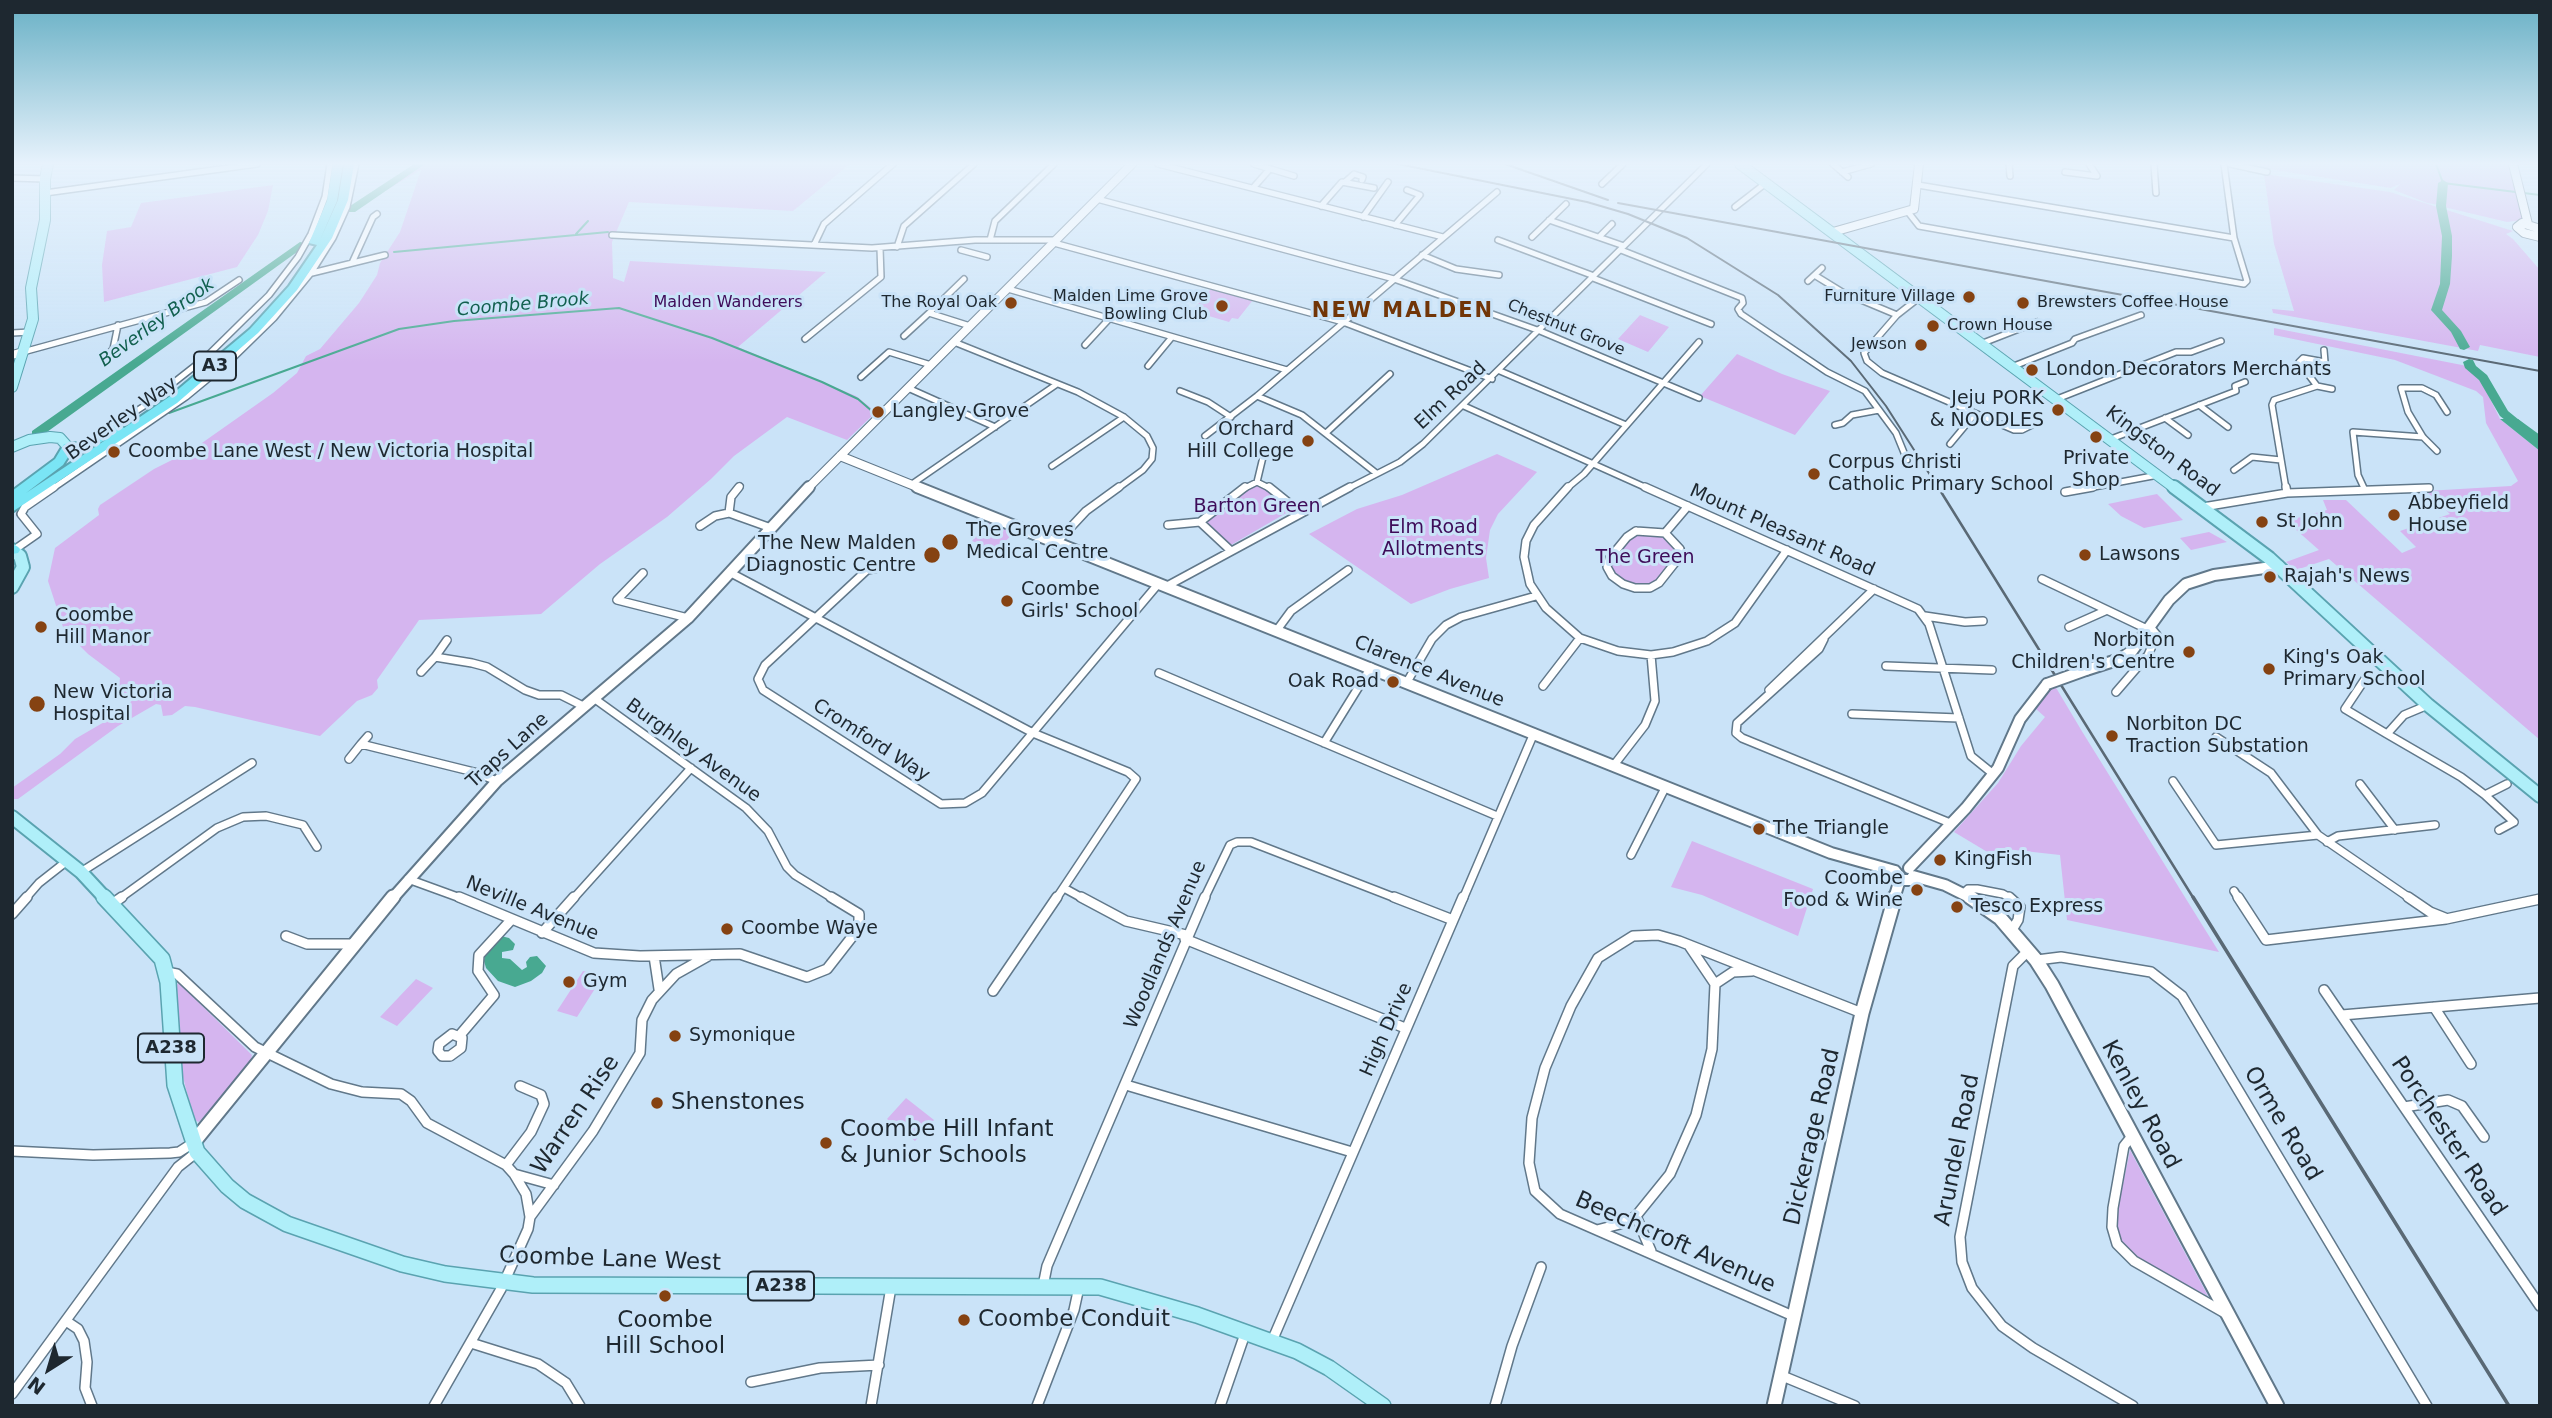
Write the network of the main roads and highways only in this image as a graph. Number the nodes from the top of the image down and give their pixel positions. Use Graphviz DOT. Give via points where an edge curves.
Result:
graph roads {
  1 [pos="43,230"];
  2 [pos="319,230"];
  3 [pos="330,230"];
  4 [pos="1831,230"];
  5 [pos="12,387"];
  6 [pos="126,424"];
  7 [pos="13,447"];
  8 [pos="68,447"];
  9 [pos="12,498"];
  10 [pos="12,510"];
  11 [pos="13,549"];
  12 [pos="12,587"];
  13 [pos="2540,796"];
  14 [pos="12,817"];
  15 [pos="112,904"];
  16 [pos="195,1147"];
  17 [pos="1383,1406"];
  1 -- 5 [label="main road" via="31,288 31,332"];
  2 -- 6 [label="highway, Beverley Way / A3" via="282,288 223,349"];
  3 -- 10 [label="highway, Beverley Way / A3" via="293,288 254,331 173,400"];
  4 -- 13 [label="main road, Kingston Road" via="2279,566 2428,705"];
  6 -- 8 [label="highway" via="82,447"];
  6 -- 9 [label="highway, Beverley Way / A3"];
  7 -- 8 [label="main road" via="50,437 60,438"];
  8 -- 9 [label="highway" via="59,462"];
  11 -- 12 [label="main road" via="23,567"];
  14 -- 15 [label="main road, Coombe Lane West / A238" via="67,860"];
  15 -- 16 [label="main road, Coombe Lane West / A238" via="157,953 166,972 175,1085"];
  16 -- 17 [label="main road, Coombe Lane West / A238" via="216,1176 245,1200 300,1230 402,1264 504,1282 1119,1290 1272,1341 1328,1368"];
}
